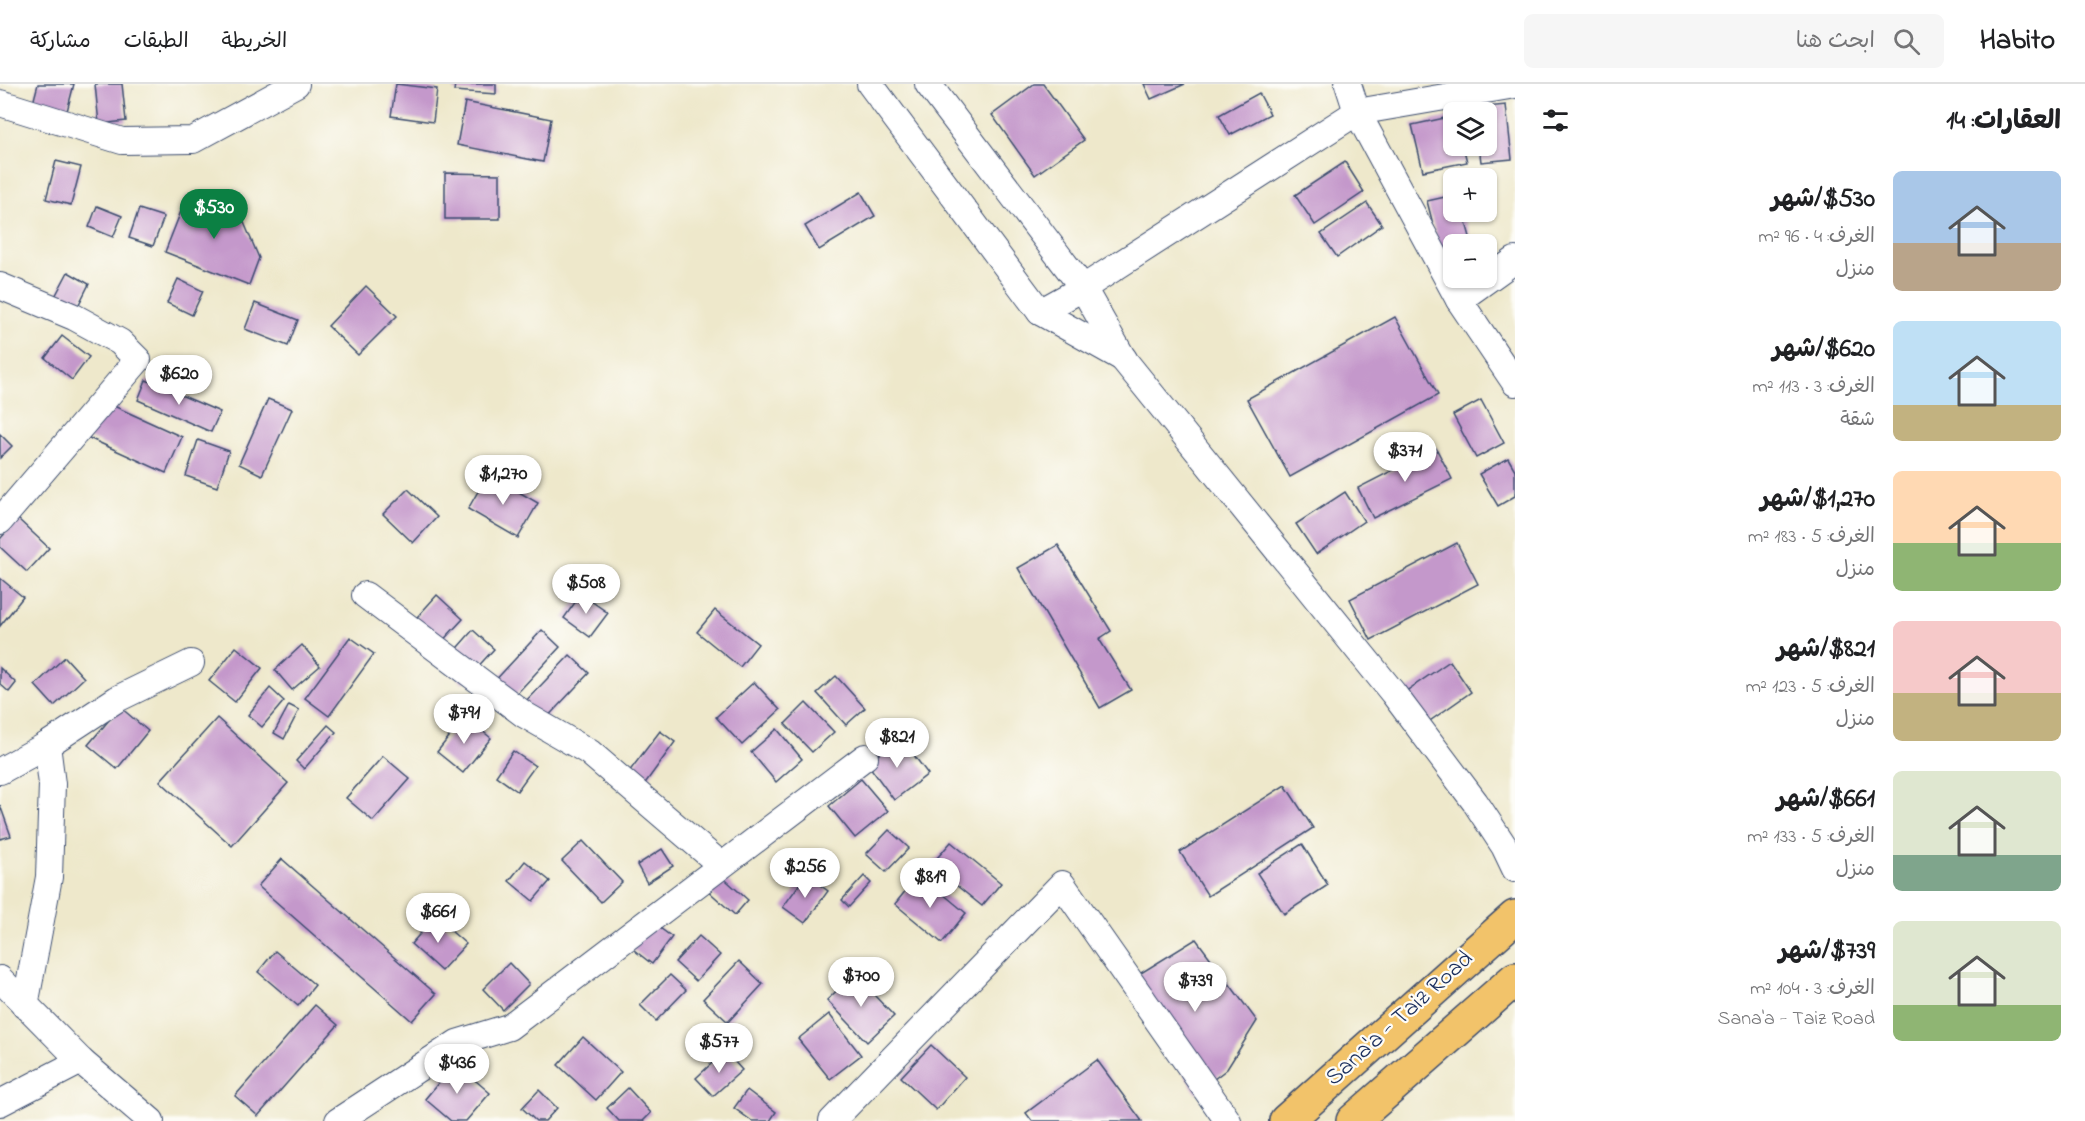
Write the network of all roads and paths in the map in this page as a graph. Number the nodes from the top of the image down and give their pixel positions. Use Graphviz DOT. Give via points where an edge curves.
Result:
graph roads {
  1 [pos="296,84"];
  2 [pos="870,84"];
  3 [pos="928,84"];
  4 [pos="1348,84"];
  5 [pos="1515,85"];
  6 [pos="0,104"];
  7 [pos="1357,111"];
  8 [pos="1515,260"];
  9 [pos="0,286"];
  10 [pos="1083,288"];
  11 [pos="1459,300"];
  12 [pos="1040,312"];
  13 [pos="1124,360"];
  14 [pos="1515,383"];
  15 [pos="0,521"];
  16 [pos="365,595"];
  17 [pos="191,663"];
  18 [pos="47,745"];
  19 [pos="865,757"];
  20 [pos="0,771"];
  21 [pos="721,865"];
  22 [pos="1515,869"];
  23 [pos="1515,917"];
  24 [pos="0,979"];
  25 [pos="1515,980"];
  26 [pos="25,1006"];
  27 [pos="81,1061"];
  28 [pos="0,1103"];
  29 [pos="151,1121"];
  30 [pos="338,1121"];
  31 [pos="832,1121"];
  32 [pos="1228,1121"];
  33 [pos="1286,1121"];
  34 [pos="1353,1121"];
  1 -- 6 [label="street" via="193,140 122,141"];
  2 -- 12 [label="street"];
  3 -- 10 [label="street"];
  4 -- 7 [label="street"];
  5 -- 7 [label="street"];
  7 -- 10 [label="street"];
  7 -- 11 [label="street"];
  8 -- 11 [label="street"];
  9 -- 15 [label="street" via="75,317 120,342 138,360"];
  10 -- 12 [label="street"];
  10 -- 13 [label="street"];
  11 -- 14 [label="street"];
  12 -- 13 [label="street"];
  13 -- 22 [label="street" via="1393,693 1475,802"];
  16 -- 21 [label="street" via="525,716 589,752"];
  17 -- 18 [label="street" via="117,699"];
  18 -- 20 [label="street"];
  18 -- 26 [label="street" via="52,784 50,877"];
  19 -- 21 [label="street"];
  21 -- 30 [label="street" via="509,1027 457,1043"];
  23 -- 33 [label="highway, Sana'a - Taiz Road"];
  24 -- 26 [label="street"];
  25 -- 34 [label="highway, Sana'a - Taiz Road"];
  26 -- 27 [label="street"];
  27 -- 28 [label="street"];
  27 -- 29 [label="street"];
  31 -- 32 [label="street" via="1062,884"];
}
